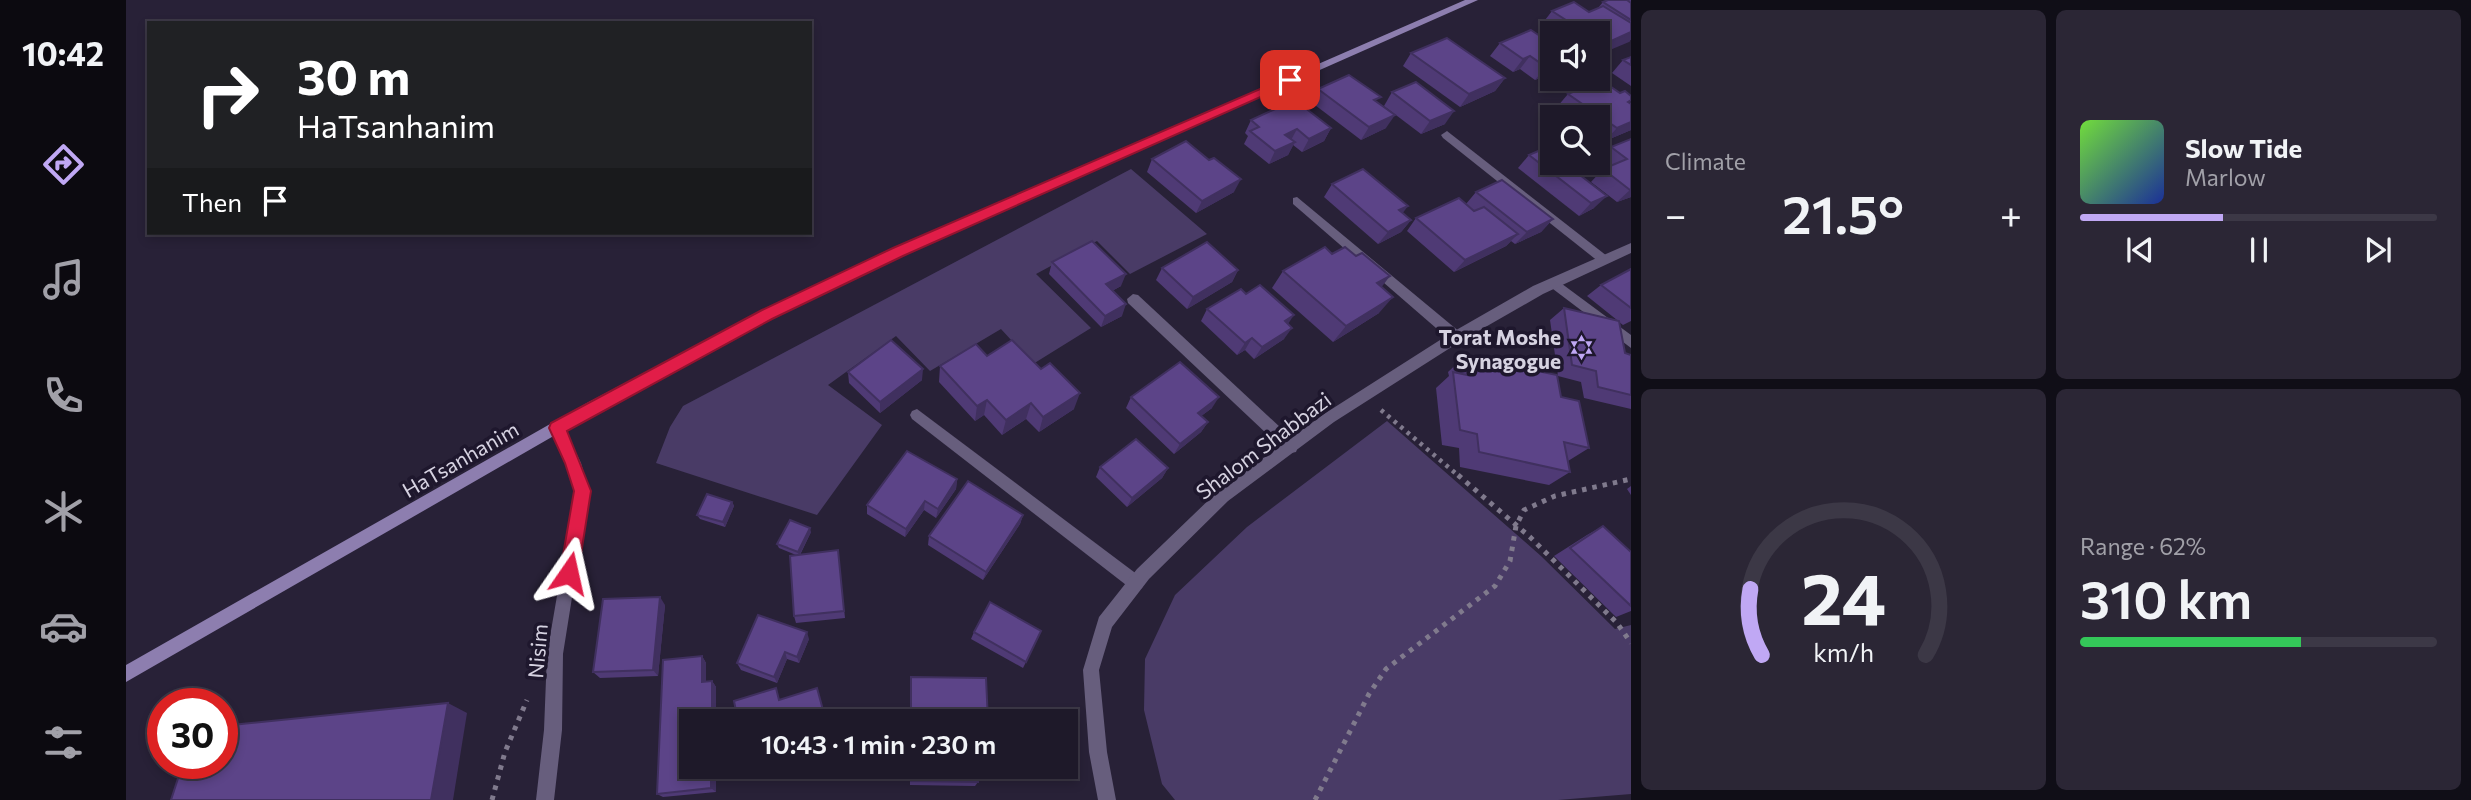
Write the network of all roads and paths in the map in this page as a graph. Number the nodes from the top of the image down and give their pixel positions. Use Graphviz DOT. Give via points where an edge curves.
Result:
graph roads {
  1 [pos="1473,0"];
  2 [pos="1447,135"];
  3 [pos="1297,201"];
  4 [pos="1631,248"];
  5 [pos="1603,259"];
  6 [pos="1554,283"];
  7 [pos="1133,299"];
  8 [pos="1456,337"];
  9 [pos="1631,343"];
  10 [pos="1365,395"];
  11 [pos="917,415"];
  12 [pos="557,428"];
  13 [pos="1291,447"];
  14 [pos="1631,479"];
  15 [pos="1516,526"];
  16 [pos="1136,583"];
  17 [pos="1631,643"];
  18 [pos="126,674"];
  19 [pos="530,693"];
  20 [pos="492,800"];
  21 [pos="545,800"];
  22 [pos="1107,800"];
  23 [pos="1315,800"];
  1 -- 12 [label="main road, HaTsanhanim" via="898,252 767,314"];
  2 -- 5 [label="street"];
  3 -- 8 [label="street"];
  4 -- 5 [label="street, Shalom Shabbazi"];
  5 -- 6 [label="street, Shalom Shabbazi"];
  6 -- 8 [label="street, Shalom Shabbazi"];
  6 -- 9 [label="street"];
  7 -- 13 [label="street"];
  8 -- 10 [label="street, Shalom Shabbazi"];
  10 -- 13 [label="street, Shalom Shabbazi"];
  10 -- 15 [label="path"];
  11 -- 16 [label="street"];
  12 -- 18 [label="main road, HaTsanhanim"];
  12 -- 21 [label="street, Nisim" via="582,491 555,654"];
  13 -- 16 [label="street, Shalom Shabbazi" via="1223,496"];
  14 -- 15 [label="path" via="1555,496 1524,510"];
  15 -- 17 [label="path" via="1617,623"];
  15 -- 23 [label="path" via="1510,561 1494,586 1385,669"];
  16 -- 22 [label="street, Shalom Shabbazi" via="1105,623 1091,670"];
  19 -- 20 [label="path" via="505,752"];
}
